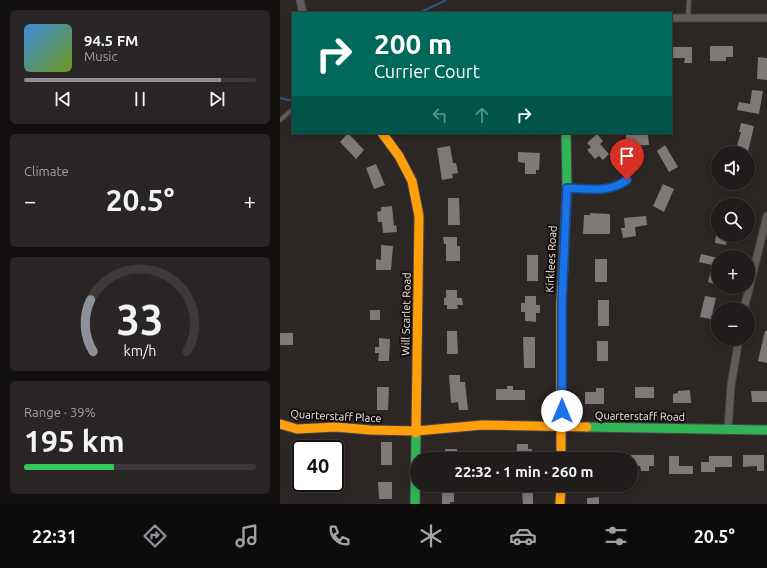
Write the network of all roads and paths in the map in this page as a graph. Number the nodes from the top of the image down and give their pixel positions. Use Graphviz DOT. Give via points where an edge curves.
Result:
graph roads {
  1 [pos="300,0"];
  2 [pos="689,0"];
  3 [pos="303,12"];
  4 [pos="672,18"];
  5 [pos="688,18"];
  6 [pos="767,18"];
  7 [pos="292,110"];
  8 [pos="280,120"];
  9 [pos="383,134"];
  10 [pos="566,134"];
  11 [pos="627,180"];
  12 [pos="567,188"];
  13 [pos="767,216"];
  14 [pos="746,302"];
  15 [pos="738,346"];
  16 [pos="280,424"];
  17 [pos="562,426"];
  18 [pos="728,430"];
  19 [pos="767,430"];
  20 [pos="416,431"];
  21 [pos="561,452"];
  22 [pos="561,492"];
  23 [pos="415,504"];
  24 [pos="560,504"];
  1 -- 3 [label="street"];
  2 -- 5 [label="lane"];
  4 -- 5 [label="street"];
  5 -- 6 [label="street"];
  7 -- 8 [label="lane"];
  9 -- 20 [label="street, Will Scarlet Road" via="399,156 412,181 418,216"];
  10 -- 12 [label="street, Kirklees Road"];
  11 -- 12 [label="street" via="607,189"];
  12 -- 17 [label="street, Kirklees Road" via="562,302"];
  13 -- 14 [label="street"];
  15 -- 18 [label="street" via="731,385"];
  16 -- 20 [label="street, Quarterstaff Place" via="298,429 336,427"];
  17 -- 18 [label="street, Quarterstaff Road"];
  17 -- 20 [label="street, Quarterstaff Road" via="482,425"];
  17 -- 21 [label="street, Kirklees Road"];
  18 -- 19 [label="street, Quarterstaff Road"];
  20 -- 23 [label="street, Will Scarlet Road"];
  22 -- 24 [label="street"];
}
